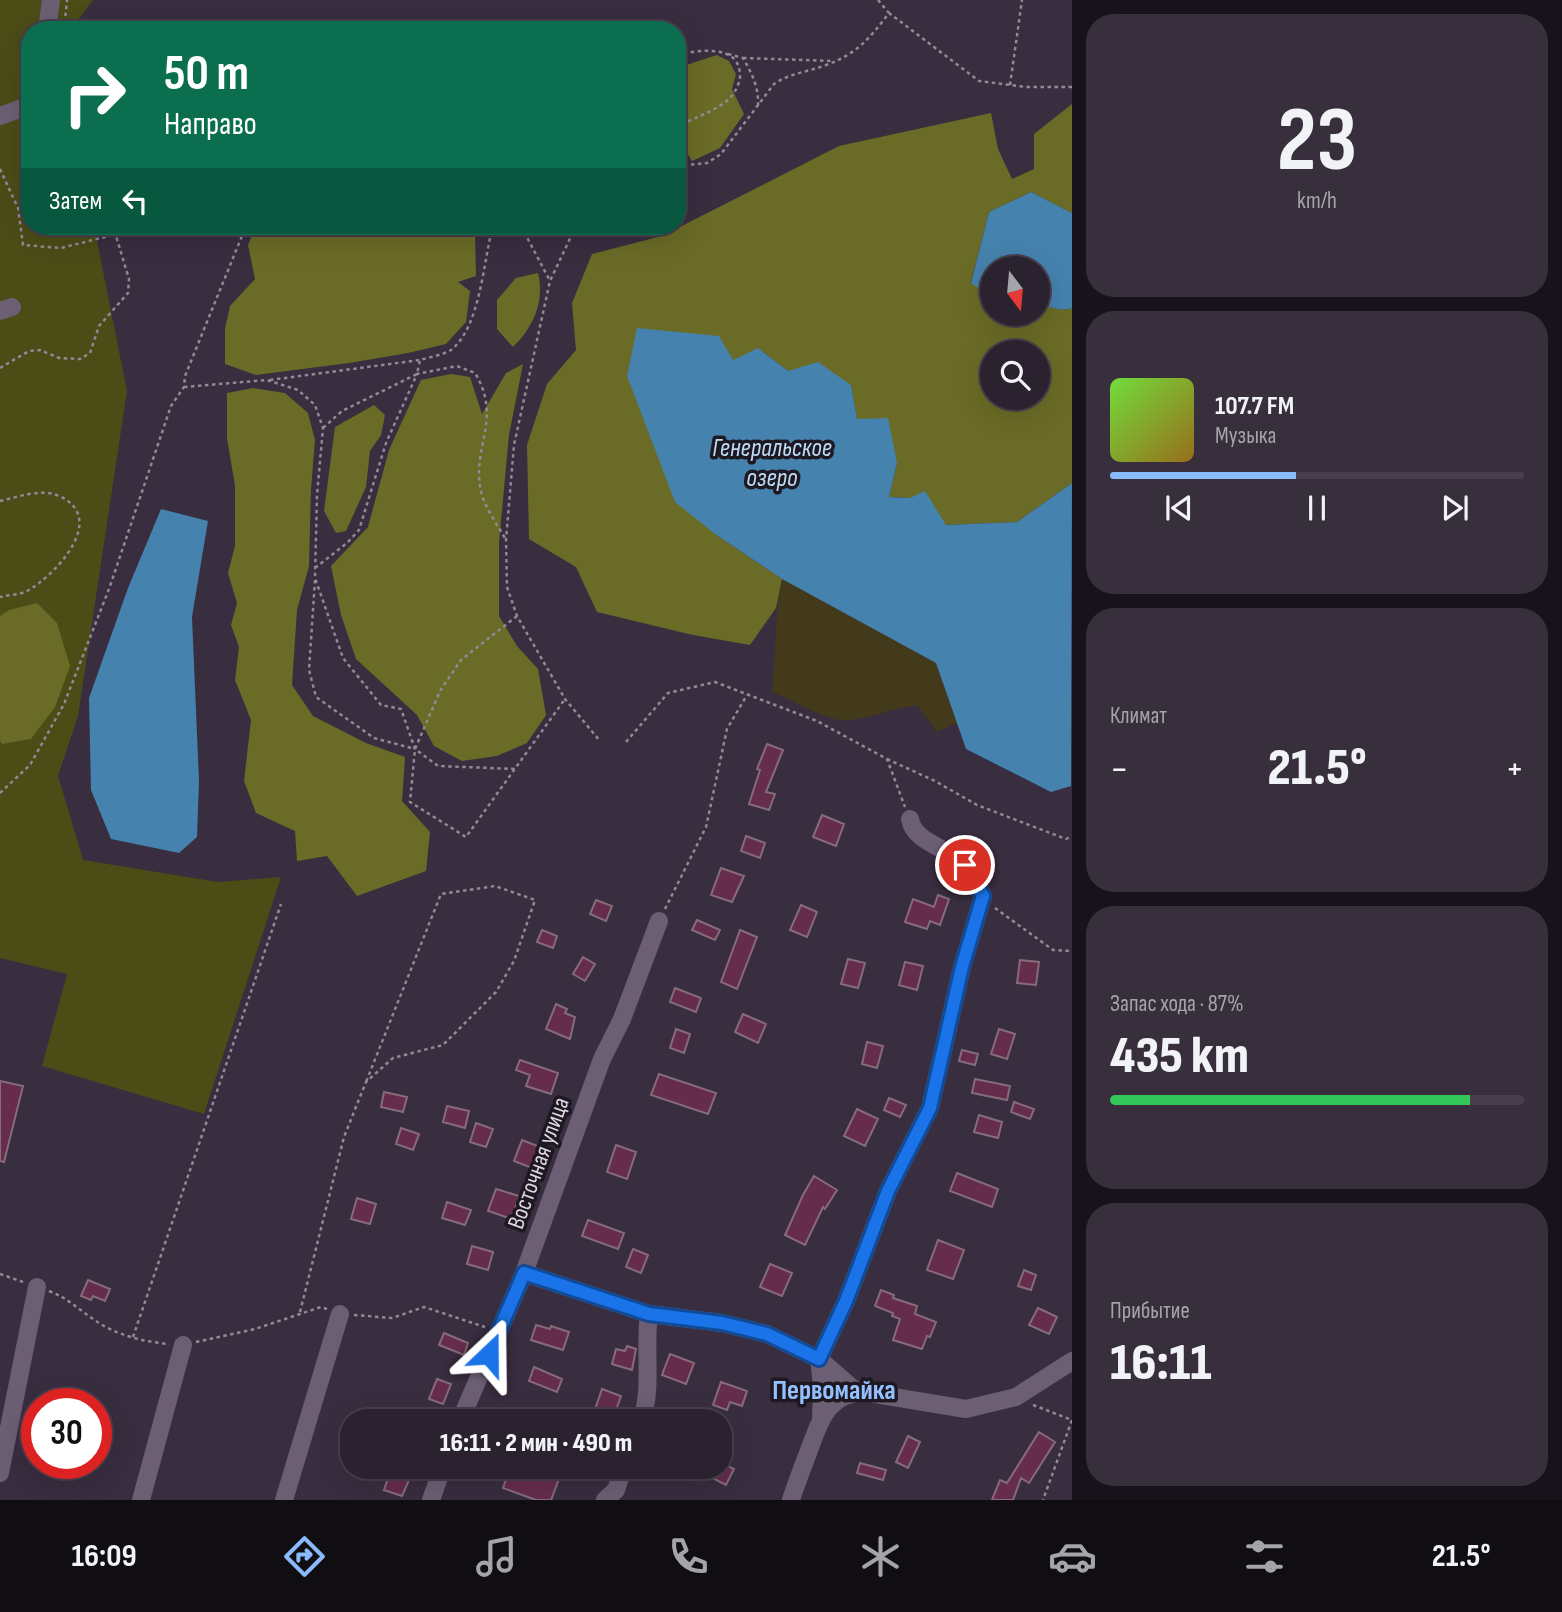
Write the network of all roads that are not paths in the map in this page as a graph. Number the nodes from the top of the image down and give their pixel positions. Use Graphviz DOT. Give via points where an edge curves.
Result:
graph roads {
  1 [pos="51,0"];
  2 [pos="48,21"];
  3 [pos="21,108"];
  4 [pos="0,116"];
  5 [pos="910,819"];
  6 [pos="659,921"];
  7 [pos="524,1273"];
  8 [pos="37,1287"];
  9 [pos="340,1314"];
  10 [pos="649,1314"];
  11 [pos="183,1345"];
  12 [pos="819,1359"];
  13 [pos="1072,1361"];
  14 [pos="858,1392"];
  15 [pos="465,1409"];
  16 [pos="646,1409"];
  17 [pos="821,1419"];
  18 [pos="0,1473"];
  19 [pos="438,1479"];
  20 [pos="620,1479"];
  21 [pos="141,1500"];
  22 [pos="284,1500"];
  23 [pos="431,1500"];
  24 [pos="605,1500"];
  25 [pos="791,1500"];
  1 -- 2 [label="street"];
  3 -- 4 [label="street"];
  5 -- 12 [label="street" via="917,834 965,865 983,896 930,1108 888,1191"];
  6 -- 7 [label="street, Восточная улица" via="622,1020 602,1059"];
  7 -- 10 [label="street"];
  7 -- 15 [label="street, Восточная улица"];
  8 -- 18 [label="street"];
  9 -- 22 [label="street"];
  10 -- 12 [label="street" via="767,1334"];
  10 -- 16 [label="street"];
  11 -- 21 [label="street"];
  12 -- 14 [label="street"];
  12 -- 17 [label="street"];
  13 -- 14 [label="street" via="1016,1397 966,1409"];
  14 -- 17 [label="street" via="839,1399"];
  17 -- 25 [label="street"];
  19 -- 23 [label="street"];
  20 -- 24 [label="street"];
}
